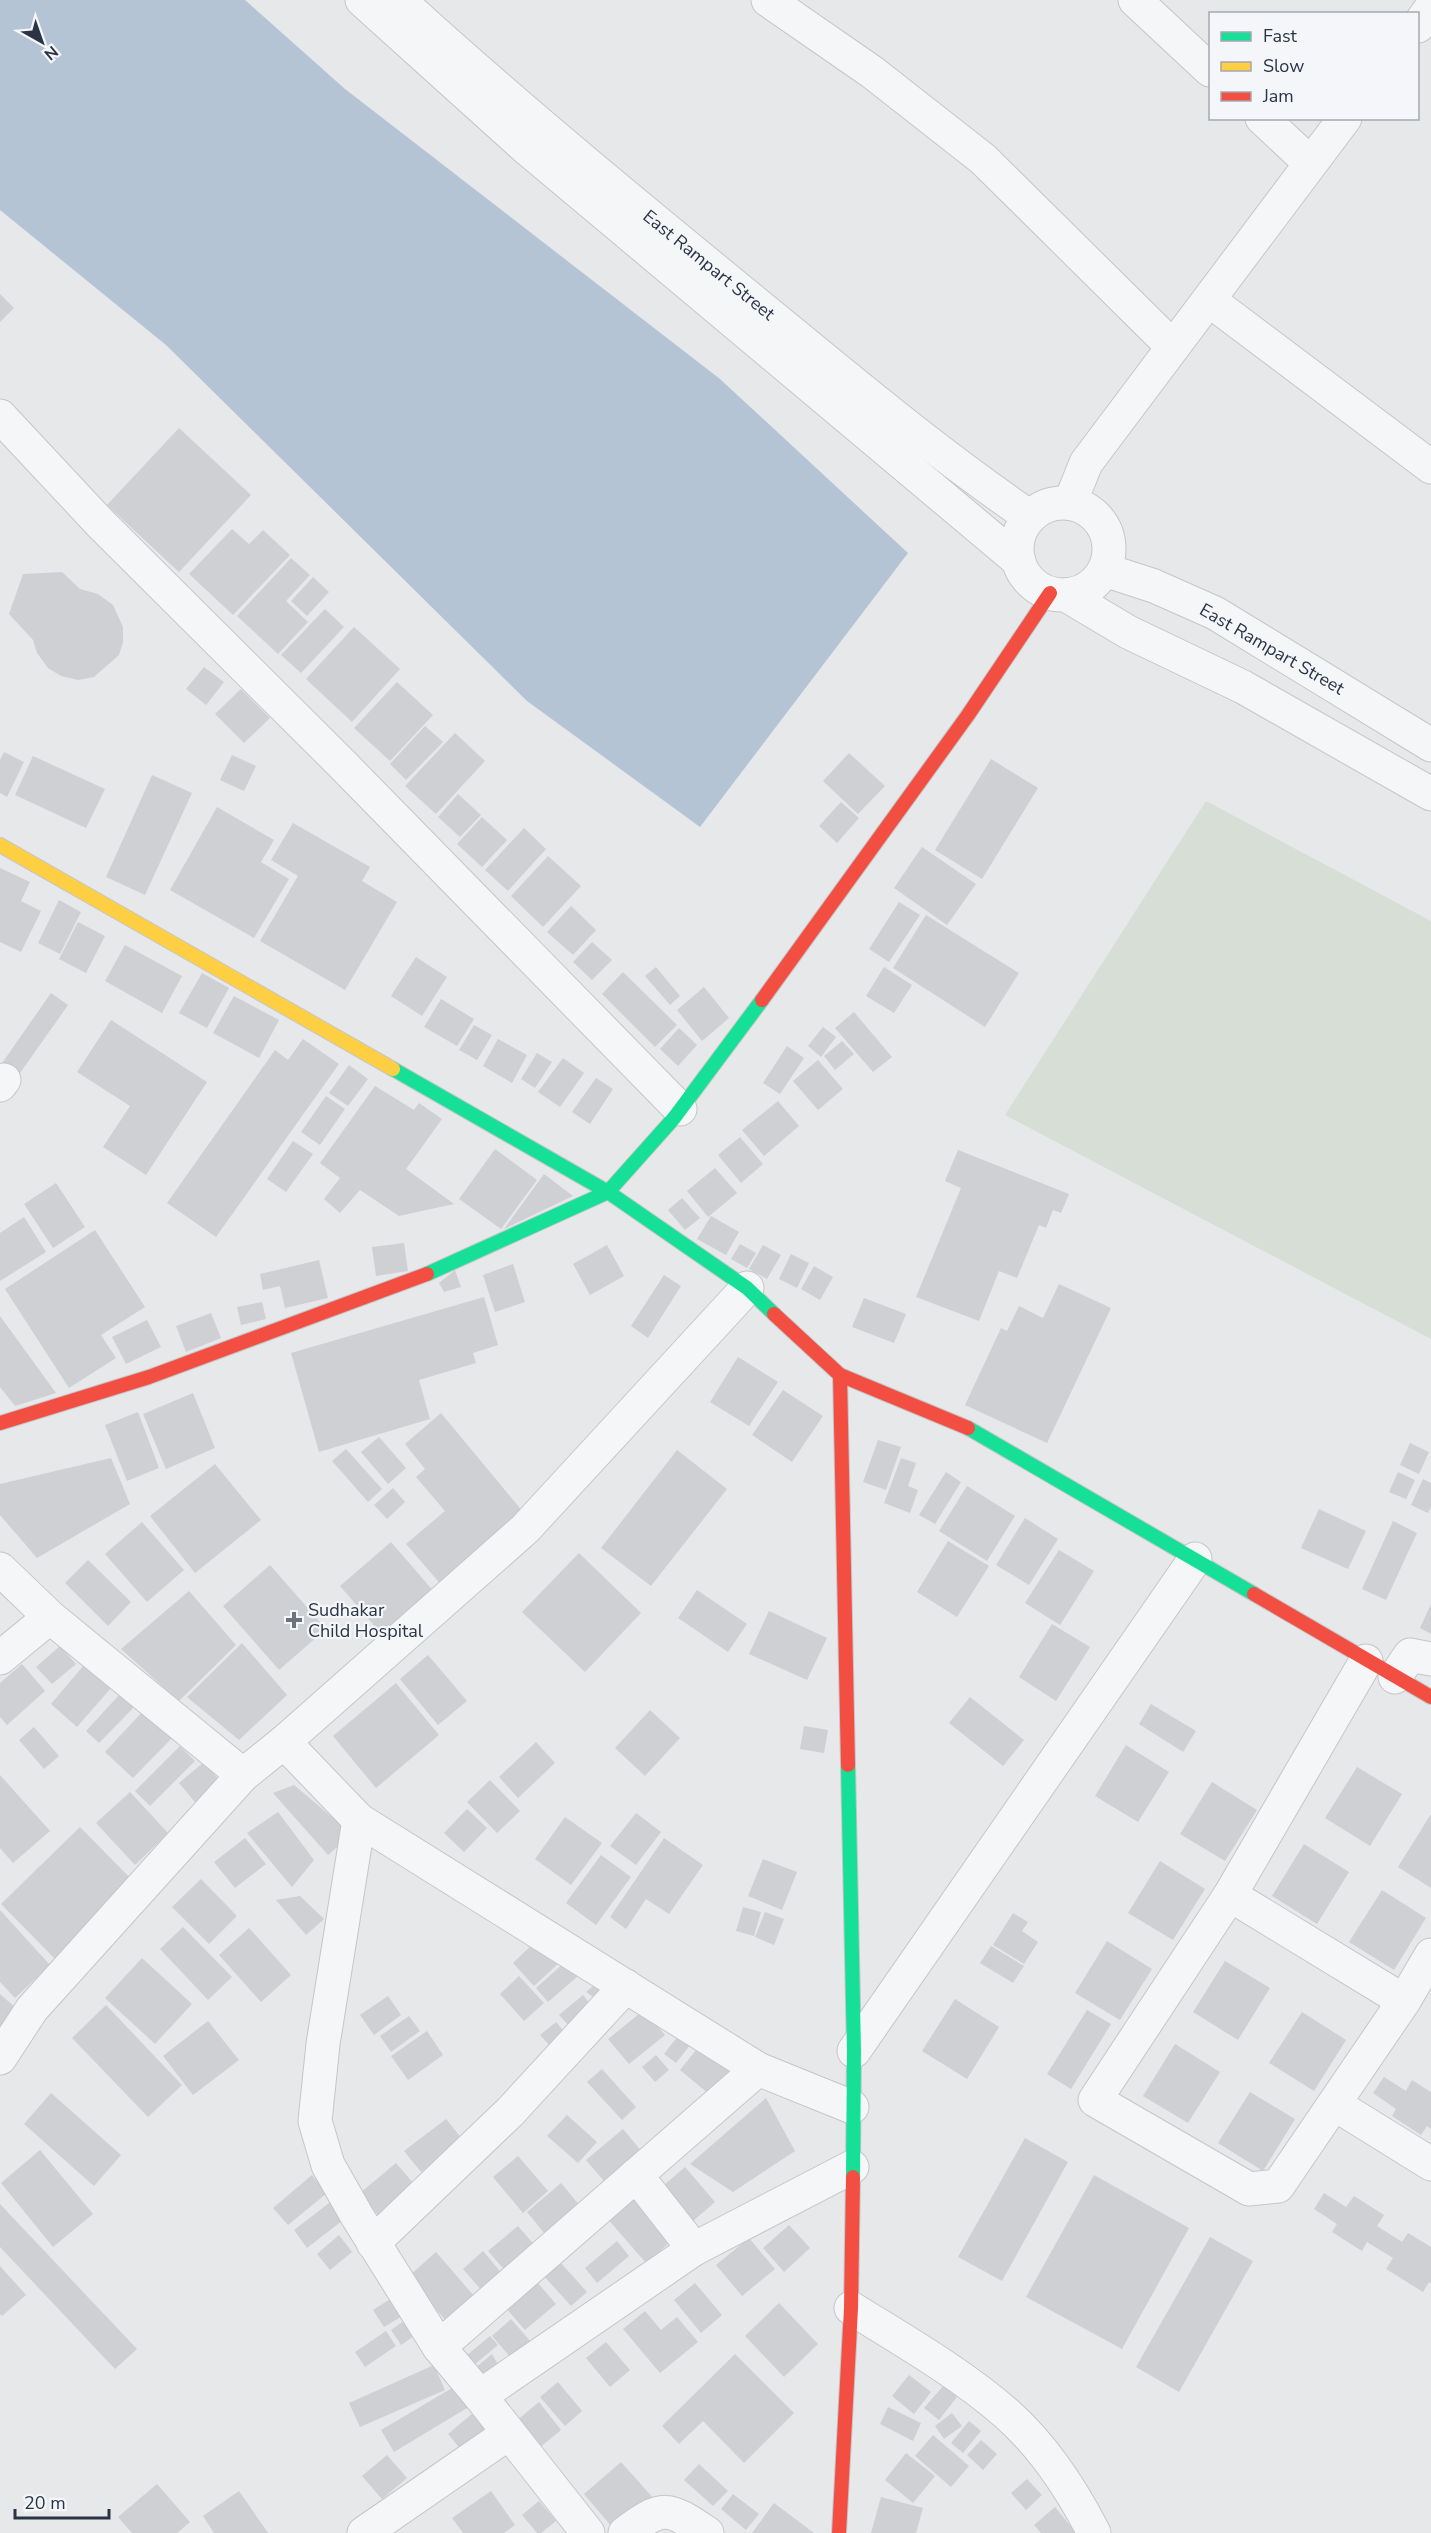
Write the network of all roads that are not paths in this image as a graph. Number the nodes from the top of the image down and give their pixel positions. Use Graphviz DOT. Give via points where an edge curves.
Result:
graph roads {
  1 [pos="362,0"];
  2 [pos="399,0"];
  3 [pos="768,0"];
  4 [pos="1136,0"];
  5 [pos="1431,8"];
  6 [pos="1419,25"];
  7 [pos="1209,69"];
  8 [pos="1264,120"];
  9 [pos="1343,120"];
  10 [pos="1310,163"];
  11 [pos="1209,300"];
  12 [pos="1173,347"];
  13 [pos="0,416"];
  14 [pos="1431,467"];
  15 [pos="1070,503"];
  16 [pos="1030,517"];
  17 [pos="1019,561"];
  18 [pos="1105,570"];
  19 [pos="1058,594"];
  20 [pos="1431,745"];
  21 [pos="1431,794"];
  22 [pos="0,845"];
  23 [pos="680,1109"];
  24 [pos="608,1192"];
  25 [pos="747,1288"];
  26 [pos="840,1375"];
  27 [pos="0,1422"];
  28 [pos="1195,1559"];
  29 [pos="0,1569"];
  30 [pos="50,1617"];
  31 [pos="0,1658"];
  32 [pos="1431,1659"];
  33 [pos="1366,1660"];
  34 [pos="1395,1677"];
  35 [pos="1431,1697"];
  36 [pos="284,1742"];
  37 [pos="243,1775"];
  38 [pos="359,1820"];
  39 [pos="1230,1895"];
  40 [pos="1431,1955"];
  41 [pos="626,1986"];
  42 [pos="1404,2001"];
  43 [pos="854,2051"];
  44 [pos="0,2058"];
  45 [pos="758,2068"];
  46 [pos="1336,2105"];
  47 [pos="852,2107"];
  48 [pos="1431,2164"];
  49 [pos="852,2167"];
  50 [pos="636,2175"];
  51 [pos="374,2243"];
  52 [pos="694,2249"];
  53 [pos="851,2308"];
  54 [pos="439,2347"];
  55 [pos="480,2396"];
  56 [pos="509,2433"];
  57 [pos="364,2533"];
  58 [pos="588,2533"];
  59 [pos="625,2533"];
  60 [pos="707,2533"];
  61 [pos="839,2533"];
  62 [pos="1094,2533"];
  1 -- 17 [label="street" via="524,146"];
  2 -- 16 [label="street, East Rampart Street" via="638,207 919,436"];
  3 -- 12 [label="street" via="873,72 983,159"];
  4 -- 7 [label="street"];
  5 -- 6 [label="street"];
  8 -- 10 [label="street"];
  9 -- 10 [label="street"];
  10 -- 11 [label="street"];
  11 -- 12 [label="street"];
  11 -- 14 [label="street"];
  12 -- 15 [label="street" via="1086,463"];
  13 -- 23 [label="street" via="100,523"];
  15 -- 16 [label="street" via="1048,506"];
  15 -- 18 [label="street" via="1084,507 1105,527 1109,541"];
  16 -- 17 [label="street" via="1017,546"];
  17 -- 19 [label="street" via="1025,576 1036,587"];
  18 -- 19 [label="street" via="1082,591"];
  18 -- 20 [label="street, East Rampart Street" via="1155,586 1215,613"];
  19 -- 21 [label="street" via="1243,687"];
  19 -- 23 [label="street"];
  22 -- 24 [label="street"];
  23 -- 24 [label="street"];
  24 -- 25 [label="street"];
  24 -- 27 [label="street" via="439,1269 148,1377"];
  25 -- 26 [label="street"];
  25 -- 36 [label="street" via="525,1529"];
  26 -- 28 [label="street" via="967,1427"];
  26 -- 43 [label="street"];
  28 -- 33 [label="street"];
  28 -- 43 [label="street"];
  29 -- 30 [label="street"];
  30 -- 31 [label="street"];
  30 -- 37 [label="street"];
  32 -- 34 [label="street" via="1410,1655"];
  33 -- 34 [label="street"];
  33 -- 39 [label="street"];
  34 -- 35 [label="street"];
  36 -- 37 [label="street"];
  36 -- 38 [label="street"];
  37 -- 44 [label="street" via="32,2009"];
  38 -- 41 [label="street"];
  38 -- 51 [label="street" via="323,2044 315,2121 328,2165"];
  39 -- 42 [label="street"];
  39 -- 46 [label="street" via="1095,2100 1249,2189 1278,2186"];
  40 -- 42 [label="street"];
  41 -- 45 [label="street"];
  41 -- 51 [label="street" via="510,2112"];
  42 -- 46 [label="street"];
  43 -- 47 [label="street"];
  45 -- 47 [label="street"];
  45 -- 50 [label="street"];
  46 -- 48 [label="street"];
  47 -- 49 [label="street"];
  49 -- 52 [label="street"];
  49 -- 53 [label="street"];
  50 -- 52 [label="street"];
  50 -- 54 [label="street"];
  51 -- 54 [label="street"];
  52 -- 55 [label="street"];
  53 -- 61 [label="street"];
  53 -- 62 [label="street" via="950,2370 1009,2416 1044,2454 1075,2497"];
  54 -- 55 [label="street"];
  55 -- 56 [label="street"];
  56 -- 57 [label="street"];
  56 -- 58 [label="street"];
  59 -- 60 [label="street" via="645,2518 664,2511 683,2517"];
}
